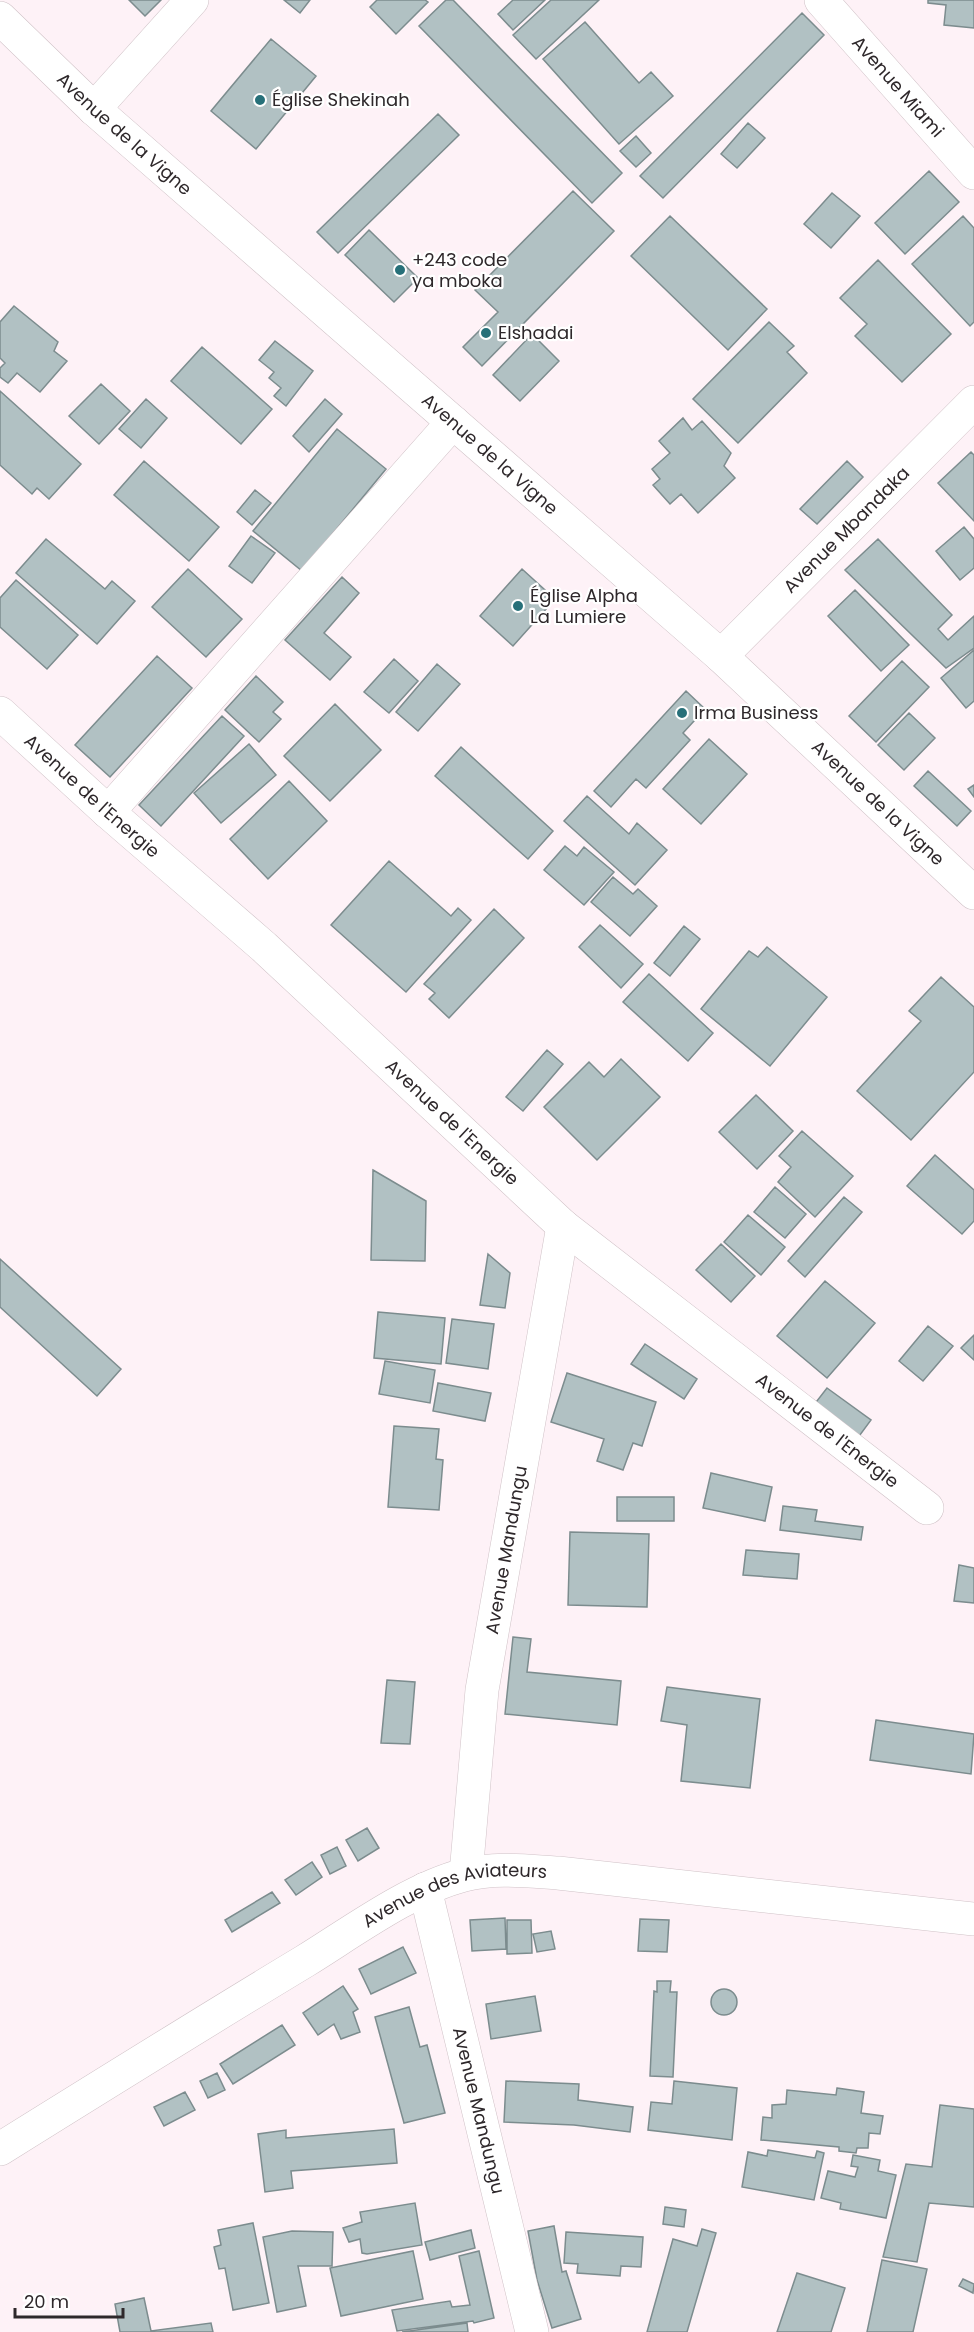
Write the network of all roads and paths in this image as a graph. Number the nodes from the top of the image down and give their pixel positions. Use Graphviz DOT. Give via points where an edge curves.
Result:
graph roads {
  1 [pos="192,0"];
  2 [pos="821,0"];
  3 [pos="0,18"];
  4 [pos="94,109"];
  5 [pos="974,173"];
  6 [pos="974,402"];
  7 [pos="453,422"];
  8 [pos="721,656"];
  9 [pos="0,714"];
  10 [pos="108,812"];
  11 [pos="974,893"];
  12 [pos="563,1226"];
  13 [pos="927,1508"];
  14 [pos="466,1874"];
  15 [pos="425,1889"];
  16 [pos="974,1919"];
  17 [pos="0,2149"];
  18 [pos="532,2332"];
  1 -- 4 [label="street"];
  2 -- 5 [label="street, Avenue Miami"];
  3 -- 4 [label="street, Avenue de la Vigne"];
  4 -- 7 [label="street, Avenue de la Vigne"];
  6 -- 8 [label="street, Avenue Mbandaka"];
  7 -- 8 [label="street, Avenue de la Vigne"];
  7 -- 10 [label="street"];
  8 -- 11 [label="street, Avenue de la Vigne"];
  9 -- 10 [label="street, Avenue de l'Energie"];
  10 -- 12 [label="street, Avenue de l'Energie" via="264,947"];
  12 -- 13 [label="street, Avenue de l'Energie"];
  12 -- 14 [label="street, Avenue Mandungu" via="482,1690"];
  14 -- 15 [label="street, Avenue des Aviateurs"];
  14 -- 16 [label="street, Avenue des Aviateurs" via="512,1870 558,1873"];
  15 -- 17 [label="street, Avenue des Aviateurs"];
  15 -- 18 [label="street, Avenue Mandungu"];
}
